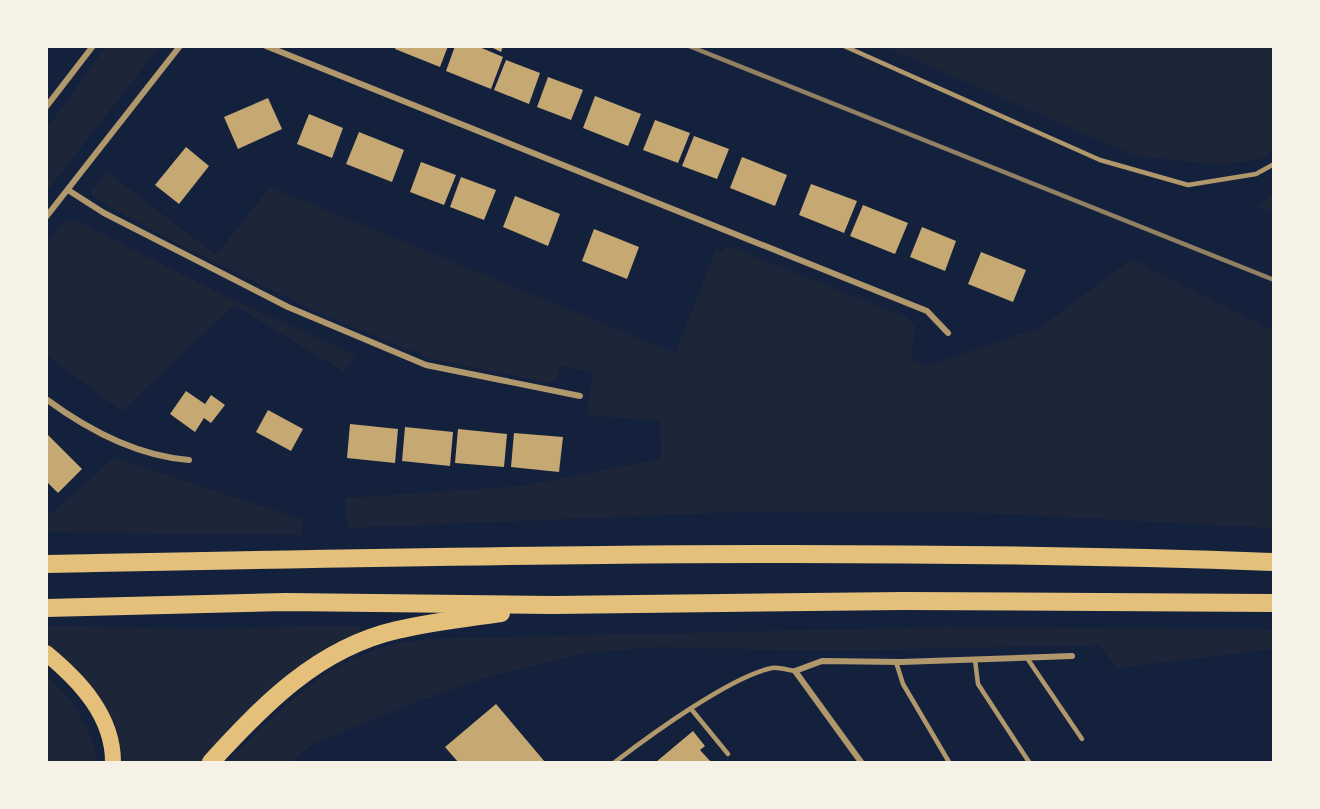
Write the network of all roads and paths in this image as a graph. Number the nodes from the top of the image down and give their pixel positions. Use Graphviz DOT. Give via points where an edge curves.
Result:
graph roads {
  1 [pos="93,46"];
  2 [pos="180,46"];
  3 [pos="266,46"];
  4 [pos="844,46"];
  5 [pos="46,107"];
  6 [pos="1274,164"];
  7 [pos="68,190"];
  8 [pos="46,218"];
  9 [pos="948,333"];
  10 [pos="580,396"];
  11 [pos="46,399"];
  12 [pos="189,460"];
  13 [pos="1274,562"];
  14 [pos="46,564"];
  15 [pos="1274,603"];
  16 [pos="553,605"];
  17 [pos="46,608"];
  18 [pos="46,653"];
  19 [pos="1072,656"];
  20 [pos="1027,658"];
  21 [pos="975,660"];
  22 [pos="896,662"];
  23 [pos="795,671"];
  24 [pos="692,710"];
  25 [pos="1082,740"];
  26 [pos="728,754"];
  27 [pos="113,762"];
  28 [pos="211,762"];
  29 [pos="615,762"];
  30 [pos="861,762"];
  31 [pos="949,762"];
  32 [pos="1029,762"];
  1 -- 5 [label="street"];
  2 -- 7 [label="street"];
  3 -- 9 [label="street" via="927,311"];
  4 -- 6 [label="lane" via="1100,160 1188,185 1256,174"];
  7 -- 8 [label="street"];
  7 -- 10 [label="street" via="104,213 288,307 426,365"];
  11 -- 12 [label="street" via="99,433 140,451"];
  13 -- 14 [label="highway" via="808,555"];
  15 -- 16 [label="highway" via="903,601"];
  16 -- 17 [label="highway" via="285,602"];
  16 -- 28 [label="highway" via="396,630 351,645 286,687"];
  18 -- 27 [label="highway" via="87,690 104,723"];
  19 -- 20 [label="street"];
  20 -- 21 [label="street"];
  20 -- 25 [label="lane"];
  21 -- 22 [label="street"];
  21 -- 32 [label="lane" via="978,684"];
  22 -- 23 [label="street" via="822,661"];
  22 -- 31 [label="lane" via="903,684"];
  23 -- 24 [label="lane" via="773,668 744,679"];
  23 -- 30 [label="street"];
  24 -- 26 [label="lane"];
  24 -- 29 [label="lane"];
}
